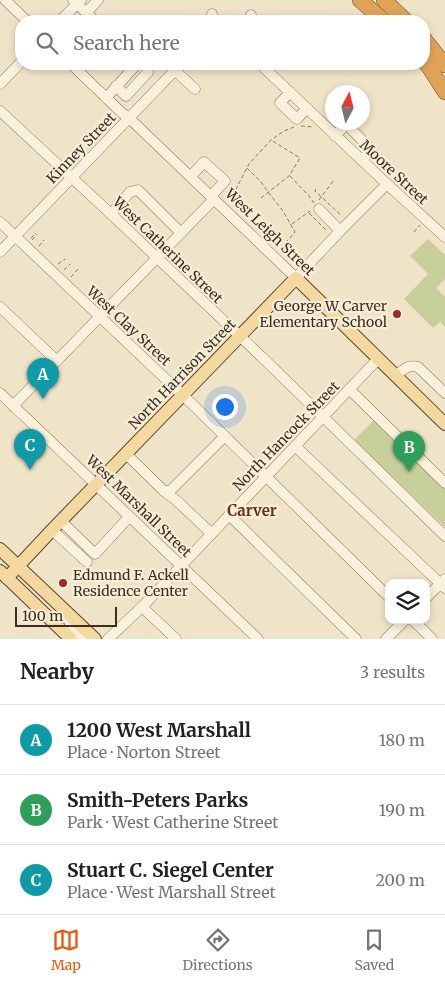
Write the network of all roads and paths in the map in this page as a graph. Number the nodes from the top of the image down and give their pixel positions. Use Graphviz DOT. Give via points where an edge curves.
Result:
graph roads {
  1 [pos="5,0"];
  2 [pos="98,0"];
  3 [pos="360,0"];
  4 [pos="384,0"];
  5 [pos="77,1"];
  6 [pos="21,15"];
  7 [pos="65,15"];
  8 [pos="87,15"];
  9 [pos="90,15"];
  10 [pos="377,15"];
  11 [pos="400,15"];
  12 [pos="430,47"];
  13 [pos="445,65"];
  14 [pos="15,68"];
  15 [pos="430,69"];
  16 [pos="77,70"];
  17 [pos="132,70"];
  18 [pos="146,70"];
  19 [pos="172,70"];
  20 [pos="178,70"];
  21 [pos="266,70"];
  22 [pos="148,72"];
  23 [pos="0,84"];
  24 [pos="161,85"];
  25 [pos="116,86"];
  26 [pos="195,89"];
  27 [pos="290,92"];
  28 [pos="445,92"];
  29 [pos="106,98"];
  30 [pos="307,108"];
  31 [pos="0,111"];
  32 [pos="129,118"];
  33 [pos="317,127"];
  34 [pos="336,136"];
  35 [pos="271,140"];
  36 [pos="361,160"];
  37 [pos="246,168"];
  38 [pos="191,176"];
  39 [pos="289,176"];
  40 [pos="72,177"];
  41 [pos="387,184"];
  42 [pos="316,189"];
  43 [pos="268,192"];
  44 [pos="212,197"];
  45 [pos="260,198"];
  46 [pos="232,202"];
  47 [pos="317,207"];
  48 [pos="308,213"];
  49 [pos="111,214"];
  50 [pos="343,218"];
  51 [pos="0,222"];
  52 [pos="420,226"];
  53 [pos="340,231"];
  54 [pos="329,232"];
  55 [pos="414,232"];
  56 [pos="181,233"];
  57 [pos="36,234"];
  58 [pos="15,237"];
  59 [pos="445,237"];
  60 [pos="31,239"];
  61 [pos="44,240"];
  62 [pos="39,246"];
  63 [pos="280,249"];
  64 [pos="0,252"];
  65 [pos="156,258"];
  66 [pos="64,259"];
  67 [pos="58,264"];
  68 [pos="70,264"];
  69 [pos="79,268"];
  70 [pos="64,270"];
  71 [pos="71,277"];
  72 [pos="296,278"];
  73 [pos="0,307"];
  74 [pos="99,316"];
  75 [pos="240,336"];
  76 [pos="378,358"];
  77 [pos="57,361"];
  78 [pos="396,376"];
  79 [pos="349,389"];
  80 [pos="0,393"];
  81 [pos="445,393"];
  82 [pos="183,395"];
  83 [pos="14,406"];
  84 [pos="323,417"];
  85 [pos="444,420"];
  86 [pos="225,436"];
  87 [pos="295,446"];
  88 [pos="126,454"];
  89 [pos="266,476"];
  90 [pos="445,483"];
  91 [pos="96,485"];
  92 [pos="164,491"];
  93 [pos="229,515"];
  94 [pos="130,516"];
  95 [pos="57,526"];
  96 [pos="211,533"];
  97 [pos="445,536"];
  98 [pos="0,549"];
  99 [pos="87,562"];
  100 [pos="181,565"];
  101 [pos="18,566"];
  102 [pos="2,578"];
  103 [pos="443,584"];
  104 [pos="385,593"];
  105 [pos="430,595"];
  106 [pos="142,606"];
  107 [pos="65,611"];
  108 [pos="401,624"];
  109 [pos="417,624"];
  110 [pos="71,639"];
  111 [pos="82,639"];
  112 [pos="95,639"];
  113 [pos="108,639"];
  114 [pos="176,639"];
  115 [pos="258,639"];
  116 [pos="356,639"];
  117 [pos="386,639"];
  118 [pos="432,639"];
  1 -- 6 [label="street"];
  2 -- 9 [label="street"];
  3 -- 10 [label="highway"];
  4 -- 11 [label="highway"];
  5 -- 7 [label="street"];
  5 -- 8 [label="street"];
  12 -- 13 [label="highway"];
  14 -- 23 [label="street"];
  15 -- 28 [label="highway"];
  16 -- 29 [label="street, West Leigh Street"];
  17 -- 25 [label="street"];
  18 -- 22 [label="street"];
  19 -- 24 [label="street, Kinney Street"];
  20 -- 26 [label="street"];
  21 -- 27 [label="street, Moore Street"];
  22 -- 24 [label="street"];
  22 -- 25 [label="street" via="126,96"];
  24 -- 32 [label="street, Kinney Street"];
  25 -- 29 [label="street"];
  27 -- 30 [label="street, Moore Street"];
  27 -- 30 [label="street" via="280,103 297,119"];
  29 -- 32 [label="street, West Leigh Street"];
  30 -- 34 [label="street, Moore Street"];
  31 -- 40 [label="street, West Catherine Street"];
  32 -- 38 [label="street, West Leigh Street"];
  32 -- 40 [label="street, Kinney Street"];
  33 -- 35 [label="path" via="295,127"];
  34 -- 36 [label="street, Moore Street"];
  34 -- 36 [label="street" via="346,124 372,150"];
  35 -- 37 [label="path"];
  35 -- 39 [label="path" via="300,158"];
  36 -- 41 [label="street, Moore Street"];
  37 -- 43 [label="path"];
  37 -- 46 [label="path"];
  38 -- 44 [label="street, West Leigh Street"];
  38 -- 44 [label="street" via="204,162 225,181"];
  39 -- 43 [label="path"];
  39 -- 47 [label="path"];
  40 -- 49 [label="street, West Catherine Street"];
  40 -- 58 [label="street, Kinney Street"];
  41 -- 53 [label="street, North Harrison Street"];
  41 -- 59 [label="street, Moore Street"];
  42 -- 50 [label="path"];
  43 -- 45 [label="path"];
  43 -- 63 [label="path" via="294,232"];
  44 -- 56 [label="street"];
  44 -- 72 [label="street, West Leigh Street"];
  47 -- 53 [label="street"];
  48 -- 54 [label="path"];
  49 -- 56 [label="street" via="130,192 138,190"];
  49 -- 65 [label="street, West Catherine Street"];
  51 -- 58 [label="street, West Clay Street"];
  52 -- 55 [label="path"];
  53 -- 72 [label="street, North Harrison Street"];
  56 -- 65 [label="street"];
  57 -- 60 [label="path"];
  58 -- 64 [label="street, Kinney Street"];
  58 -- 74 [label="street, West Clay Street"];
  61 -- 62 [label="path"];
  65 -- 74 [label="street"];
  65 -- 75 [label="street, West Catherine Street"];
  66 -- 67 [label="path"];
  68 -- 70 [label="path"];
  69 -- 71 [label="path"];
  72 -- 75 [label="main road, North Harrison Street"];
  72 -- 76 [label="main road, West Leigh Street"];
  73 -- 77 [label="street"];
  74 -- 77 [label="street"];
  74 -- 82 [label="street, West Clay Street"];
  75 -- 82 [label="main road, North Harrison Street"];
  75 -- 84 [label="street, West Catherine Street"];
  76 -- 78 [label="main road, West Leigh Street"];
  76 -- 79 [label="street, North Hancock Street"];
  77 -- 83 [label="street"];
  78 -- 81 [label="street" via="407,366 414,366"];
  78 -- 85 [label="main road, West Leigh Street"];
  79 -- 84 [label="street, North Hancock Street"];
  79 -- 90 [label="street"];
  80 -- 83 [label="street, West Marshall Street"];
  82 -- 86 [label="street, West Clay Street"];
  82 -- 88 [label="main road, North Harrison Street"];
  83 -- 91 [label="street, West Marshall Street"];
  84 -- 87 [label="street, North Hancock Street"];
  84 -- 97 [label="street, West Catherine Street"];
  86 -- 89 [label="street, West Clay Street"];
  86 -- 92 [label="street" via="170,491"];
  87 -- 89 [label="street, North Hancock Street"];
  87 -- 103 [label="street"];
  88 -- 91 [label="main road, North Harrison Street"];
  88 -- 92 [label="street"];
  89 -- 93 [label="street, North Hancock Street"];
  89 -- 104 [label="street, West Clay Street"];
  91 -- 94 [label="street, West Marshall Street"];
  91 -- 95 [label="main road, North Harrison Street"];
  92 -- 96 [label="street"];
  93 -- 96 [label="street, North Hancock Street"];
  93 -- 116 [label="street"];
  94 -- 95 [label="street" via="95,554"];
  94 -- 100 [label="street, West Marshall Street"];
  95 -- 99 [label="street"];
  95 -- 101 [label="main road, North Harrison Street"];
  96 -- 100 [label="street, North Hancock Street"];
  98 -- 101 [label="main road"];
  100 -- 106 [label="street, North Hancock Street"];
  100 -- 115 [label="street, West Marshall Street"];
  101 -- 102 [label="main road, North Harrison Street"];
  101 -- 107 [label="main road"];
  102 -- 110 [label="main road"];
  103 -- 105 [label="street"];
  106 -- 113 [label="street, North Hancock Street"];
  106 -- 114 [label="street"];
  107 -- 111 [label="street" via="72,629"];
  107 -- 112 [label="main road"];
  108 -- 117 [label="street"];
  109 -- 118 [label="street"];
}
